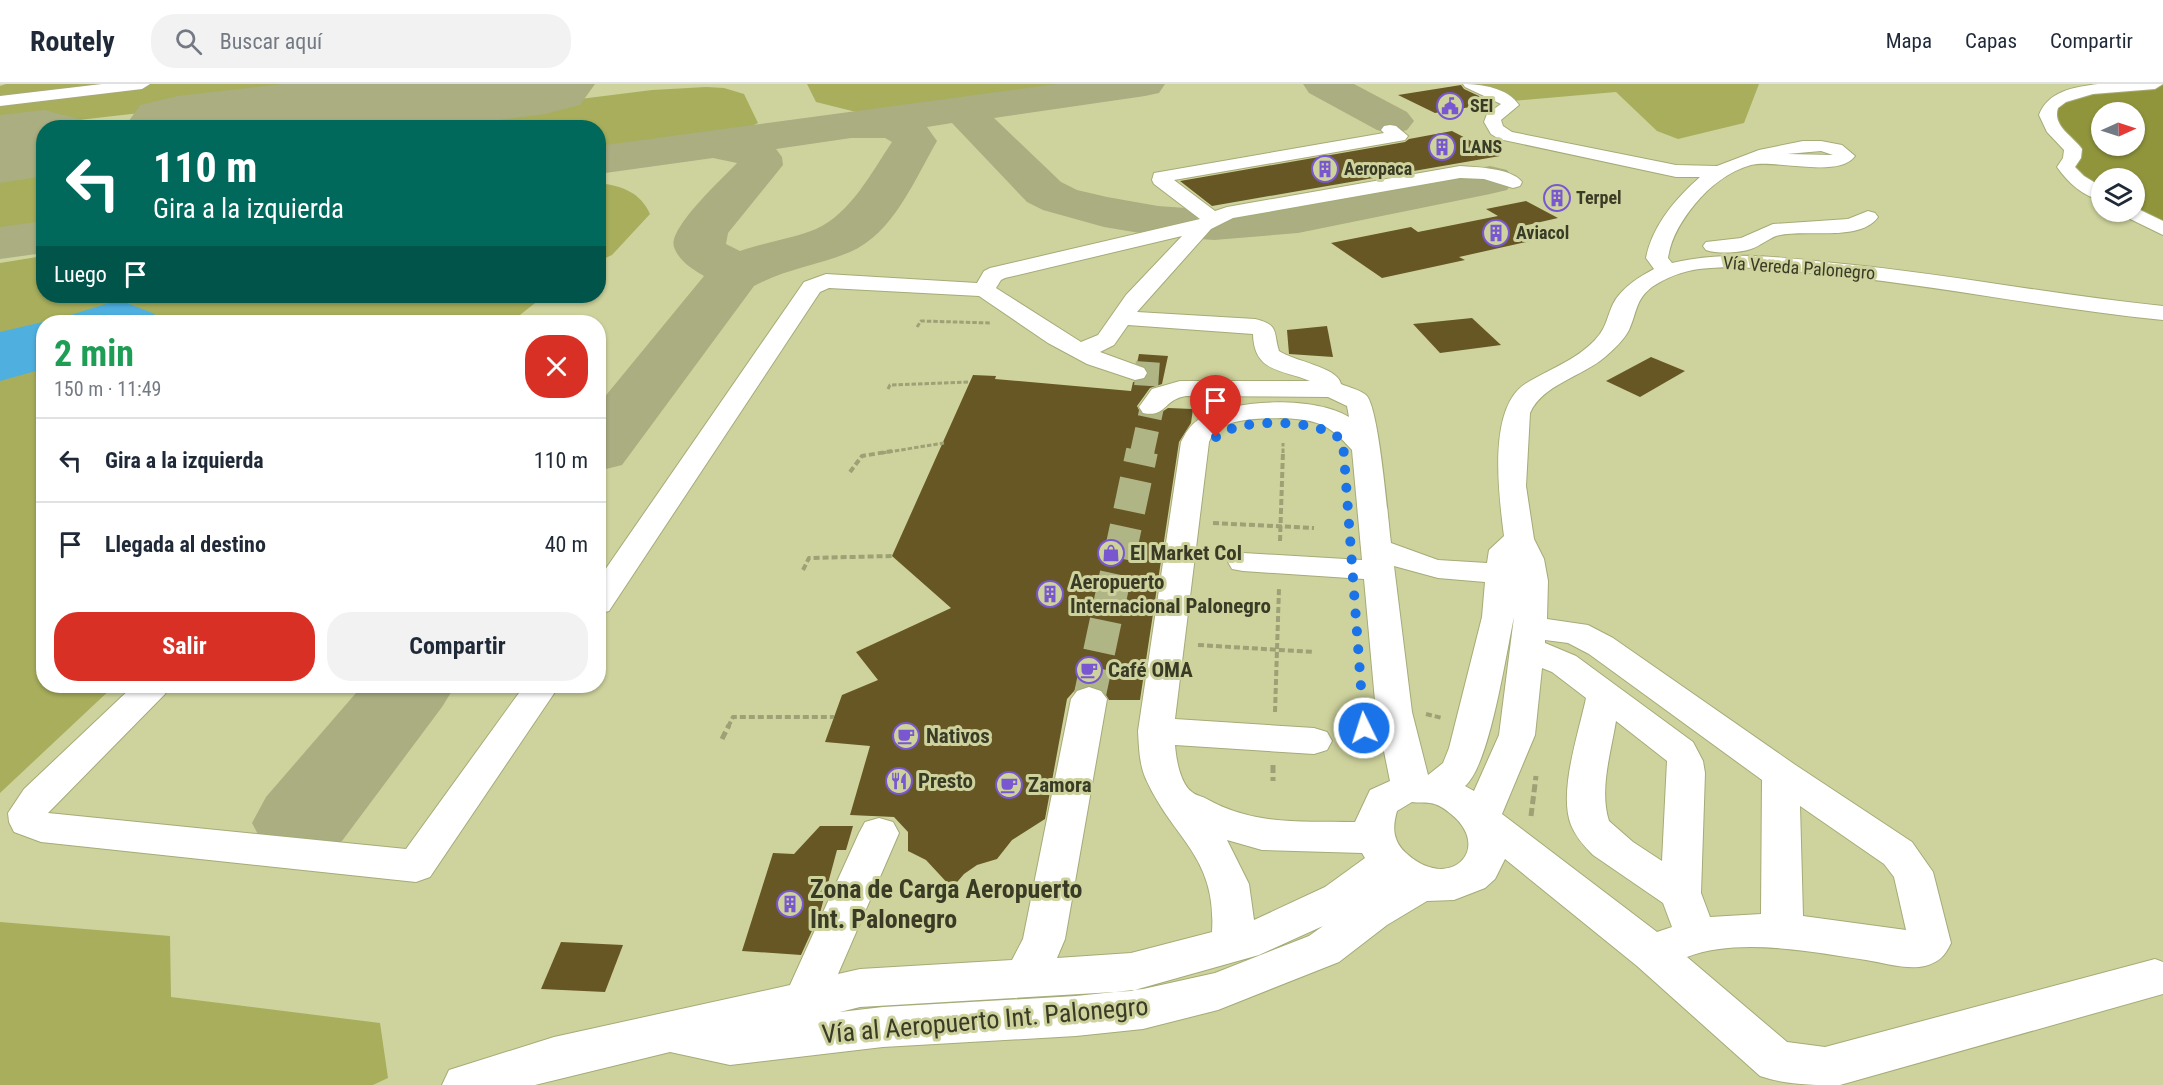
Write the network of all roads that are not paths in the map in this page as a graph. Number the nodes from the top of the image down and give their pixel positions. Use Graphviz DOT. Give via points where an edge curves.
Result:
graph roads {
  1 [pos="142,84"];
  2 [pos="1471,84"];
  3 [pos="2155,84"];
  4 [pos="0,101"];
  5 [pos="1390,130"];
  6 [pos="1755,159"];
  7 [pos="1676,171"];
  8 [pos="1720,172"];
  9 [pos="1513,182"];
  10 [pos="1700,186"];
  11 [pos="2091,189"];
  12 [pos="1868,217"];
  13 [pos="2145,220"];
  14 [pos="1208,222"];
  15 [pos="2163,230"];
  16 [pos="1661,243"];
  17 [pos="1666,271"];
  18 [pos="984,290"];
  19 [pos="2163,313"];
  20 [pos="1118,323"];
  21 [pos="1053,334"];
  22 [pos="1081,351"];
  23 [pos="1135,373"];
  24 [pos="1162,388"];
  25 [pos="1332,389"];
  26 [pos="1365,448"];
  27 [pos="1519,539"];
  28 [pos="1378,560"];
  29 [pos="1243,562"];
  30 [pos="1502,571"];
  31 [pos="606,592"];
  32 [pos="1528,638"];
  33 [pos="146,693"];
  34 [pos="537,693"];
  35 [pos="1604,694"];
  36 [pos="1089,701"];
  37 [pos="1156,731"];
  38 [pos="1314,741"];
  39 [pos="1781,774"];
  40 [pos="1422,789"];
  41 [pos="1177,800"];
  42 [pos="1481,819"];
  43 [pos="879,833"];
  44 [pos="1395,861"];
  45 [pos="1680,893"];
  46 [pos="1782,933"];
  47 [pos="1697,936"];
  48 [pos="1233,944"];
  49 [pos="1652,953"];
  50 [pos="2155,978"];
  51 [pos="1025,979"];
  52 [pos="807,1000"];
  53 [pos="664,1031"];
  54 [pos="785,1038"];
  55 [pos="466,1085"];
  1 -- 4 [label="street"];
  2 -- 7 [label="street" via="1511,105 1493,118 1501,134"];
  3 -- 11 [label="street" via="2072,93 2054,101 2049,108 2049,121 2073,149 2066,166 2079,183"];
  5 -- 14 [label="street" via="1399,136 1161,177"];
  6 -- 8 [label="street"];
  7 -- 8 [label="street"];
  7 -- 10 [label="street"];
  8 -- 10 [label="street"];
  9 -- 14 [label="street" via="1486,173 1447,173 1227,213"];
  10 -- 16 [label="street" via="1666,230"];
  12 -- 16 [label="street" via="1838,227 1773,230 1737,245 1696,247"];
  13 -- 15 [label="street"];
  14 -- 18 [label="street" via="998,273"];
  14 -- 20 [label="street" via="1145,287"];
  16 -- 17 [label="street" via="1657,258"];
  17 -- 19 [label="street, Vía Vereda Palonegro" via="1719,262 1828,268"];
  17 -- 27 [label="street, Vía Vereda Palonegro" via="1634,292 1625,304 1617,330 1601,348 1523,400 1517,413 1512,486"];
  18 -- 21 [label="street"];
  18 -- 31 [label="street" via="826,281 812,287"];
  20 -- 21 [label="street"];
  20 -- 22 [label="street" via="1106,340"];
  20 -- 25 [label="street" via="1255,326 1265,334 1269,355 1321,376"];
  21 -- 22 [label="street"];
  22 -- 23 [label="street"];
  24 -- 25 [label="street"];
  25 -- 26 [label="street" via="1350,395 1360,406"];
  26 -- 28 [label="street"];
  26 -- 37 [label="street" via="1338,421 1312,413 1245,414 1216,420 1199,432"];
  27 -- 30 [label="street" via="1504,550"];
  27 -- 32 [label="street" via="1529,559 1532,582"];
  28 -- 29 [label="street" via="1315,567"];
  28 -- 30 [label="street" via="1413,563 1446,572"];
  28 -- 40 [label="street" via="1394,712"];
  30 -- 40 [label="street" via="1498,617 1467,748 1458,771"];
  32 -- 35 [label="street"];
  32 -- 39 [label="street" via="1575,633 1588,638"];
  32 -- 42 [label="street" via="1517,735"];
  33 -- 34 [label="street" via="37,800 27,813 28,822 41,828 416,866"];
  35 -- 45 [label="street" via="1669,741 1685,761"];
  35 -- 45 [label="street" via="1588,784 1586,811 1592,827 1607,844"];
  36 -- 51 [label="street" via="1044,939"];
  37 -- 38 [label="street"];
  37 -- 41 [label="street" via="1162,774"];
  39 -- 46 [label="street"];
  39 -- 46 [label="street" via="1907,862 1913,872 1930,943 1913,949"];
  40 -- 42 [label="street" via="1462,802"];
  40 -- 44 [label="street" via="1384,799 1374,817"];
  41 -- 44 [label="street" via="1232,828"];
  41 -- 48 [label="street" via="1226,874 1235,910"];
  42 -- 44 [label="street" via="1487,838 1486,858 1480,871 1468,879 1444,885"];
  42 -- 49 [label="street"];
  43 -- 52 [label="street"];
  44 -- 48 [label="street, Vía al Aeropuerto Int. Palonegro" via="1340,899 1259,937"];
  44 -- 54 [label="street, Vía al Aeropuerto Int. Palonegro" via="1372,913 1324,949 1218,991 1143,1009 883,1027"];
  45 -- 47 [label="street"];
  46 -- 47 [label="street"];
  47 -- 49 [label="street"];
  48 -- 51 [label="street, Vía al Aeropuerto Int. Palonegro" via="1131,972"];
  49 -- 50 [label="street" via="1776,1061 1825,1068"];
  51 -- 52 [label="street, Vía al Aeropuerto Int. Palonegro" via="860,988"];
  52 -- 53 [label="street, Vía al Aeropuerto Int. Palonegro"];
  52 -- 54 [label="street"];
  53 -- 54 [label="street, Vía al Aeropuerto Int. Palonegro" via="730,1044"];
  53 -- 55 [label="street, Vía al Aeropuerto Int. Palonegro"];
}
